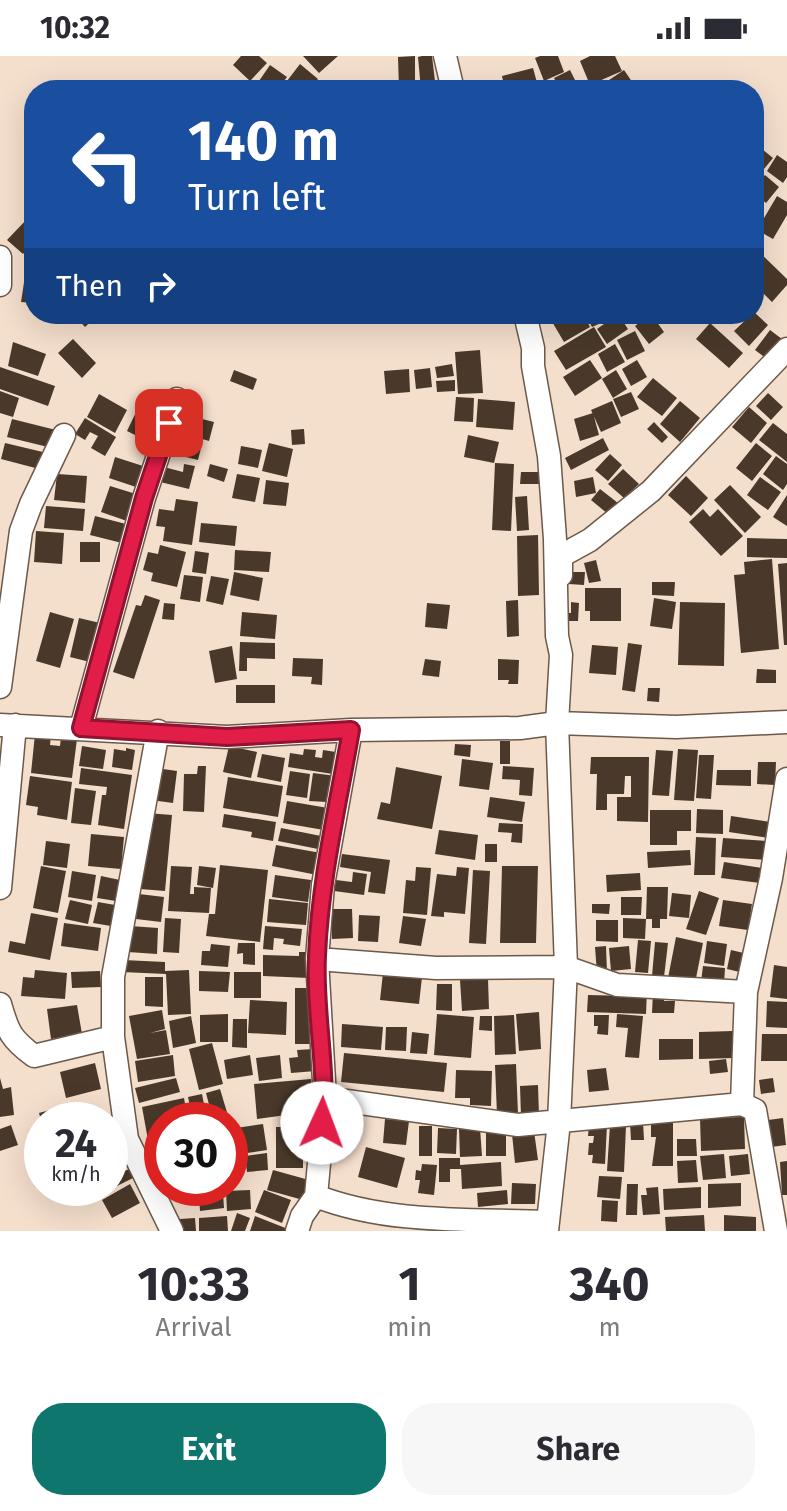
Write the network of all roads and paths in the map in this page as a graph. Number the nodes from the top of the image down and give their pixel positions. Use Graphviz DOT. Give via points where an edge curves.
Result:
graph roads {
  1 [pos="445,56"];
  2 [pos="451,80"];
  3 [pos="0,257"];
  4 [pos="0,285"];
  5 [pos="527,324"];
  6 [pos="787,349"];
  7 [pos="177,399"];
  8 [pos="64,435"];
  9 [pos="557,596"];
  10 [pos="0,687"];
  11 [pos="787,722"];
  12 [pos="557,723"];
  13 [pos="7,725"];
  14 [pos="81,728"];
  15 [pos="351,730"];
  16 [pos="158,731"];
  17 [pos="787,779"];
  18 [pos="0,888"];
  19 [pos="317,959"];
  20 [pos="566,967"];
  21 [pos="746,992"];
  22 [pos="0,1004"];
  23 [pos="113,1037"];
  24 [pos="325,1098"];
  25 [pos="742,1104"];
  26 [pos="559,1122"];
  27 [pos="316,1196"];
  28 [pos="547,1227"];
  29 [pos="172,1231"];
  30 [pos="297,1231"];
  31 [pos="776,1231"];
  1 -- 2 [label="street"];
  3 -- 4 [label="street"];
  5 -- 9 [label="street" via="549,456"];
  6 -- 9 [label="street" via="651,491 590,540 561,556"];
  7 -- 14 [label="street"];
  8 -- 10 [label="street" via="21,531"];
  9 -- 12 [label="street"];
  11 -- 12 [label="street" via="676,727"];
  12 -- 15 [label="street"];
  12 -- 20 [label="street"];
  13 -- 14 [label="street"];
  13 -- 18 [label="street"];
  14 -- 16 [label="street"];
  15 -- 16 [label="street" via="227,737"];
  15 -- 19 [label="street" via="323,885"];
  16 -- 23 [label="street" via="113,977"];
  17 -- 21 [label="street"];
  19 -- 20 [label="street" via="436,968"];
  19 -- 24 [label="street"];
  20 -- 21 [label="street" via="617,985"];
  20 -- 26 [label="street"];
  21 -- 25 [label="street"];
  22 -- 23 [label="street" via="14,1041 34,1056"];
  23 -- 29 [label="street" via="127,1139"];
  24 -- 26 [label="street" via="518,1125"];
  24 -- 27 [label="street"];
  25 -- 26 [label="street"];
  25 -- 31 [label="street" via="755,1110"];
  26 -- 28 [label="street"];
  27 -- 28 [label="street" via="338,1205 417,1217"];
  27 -- 30 [label="street"];
}
